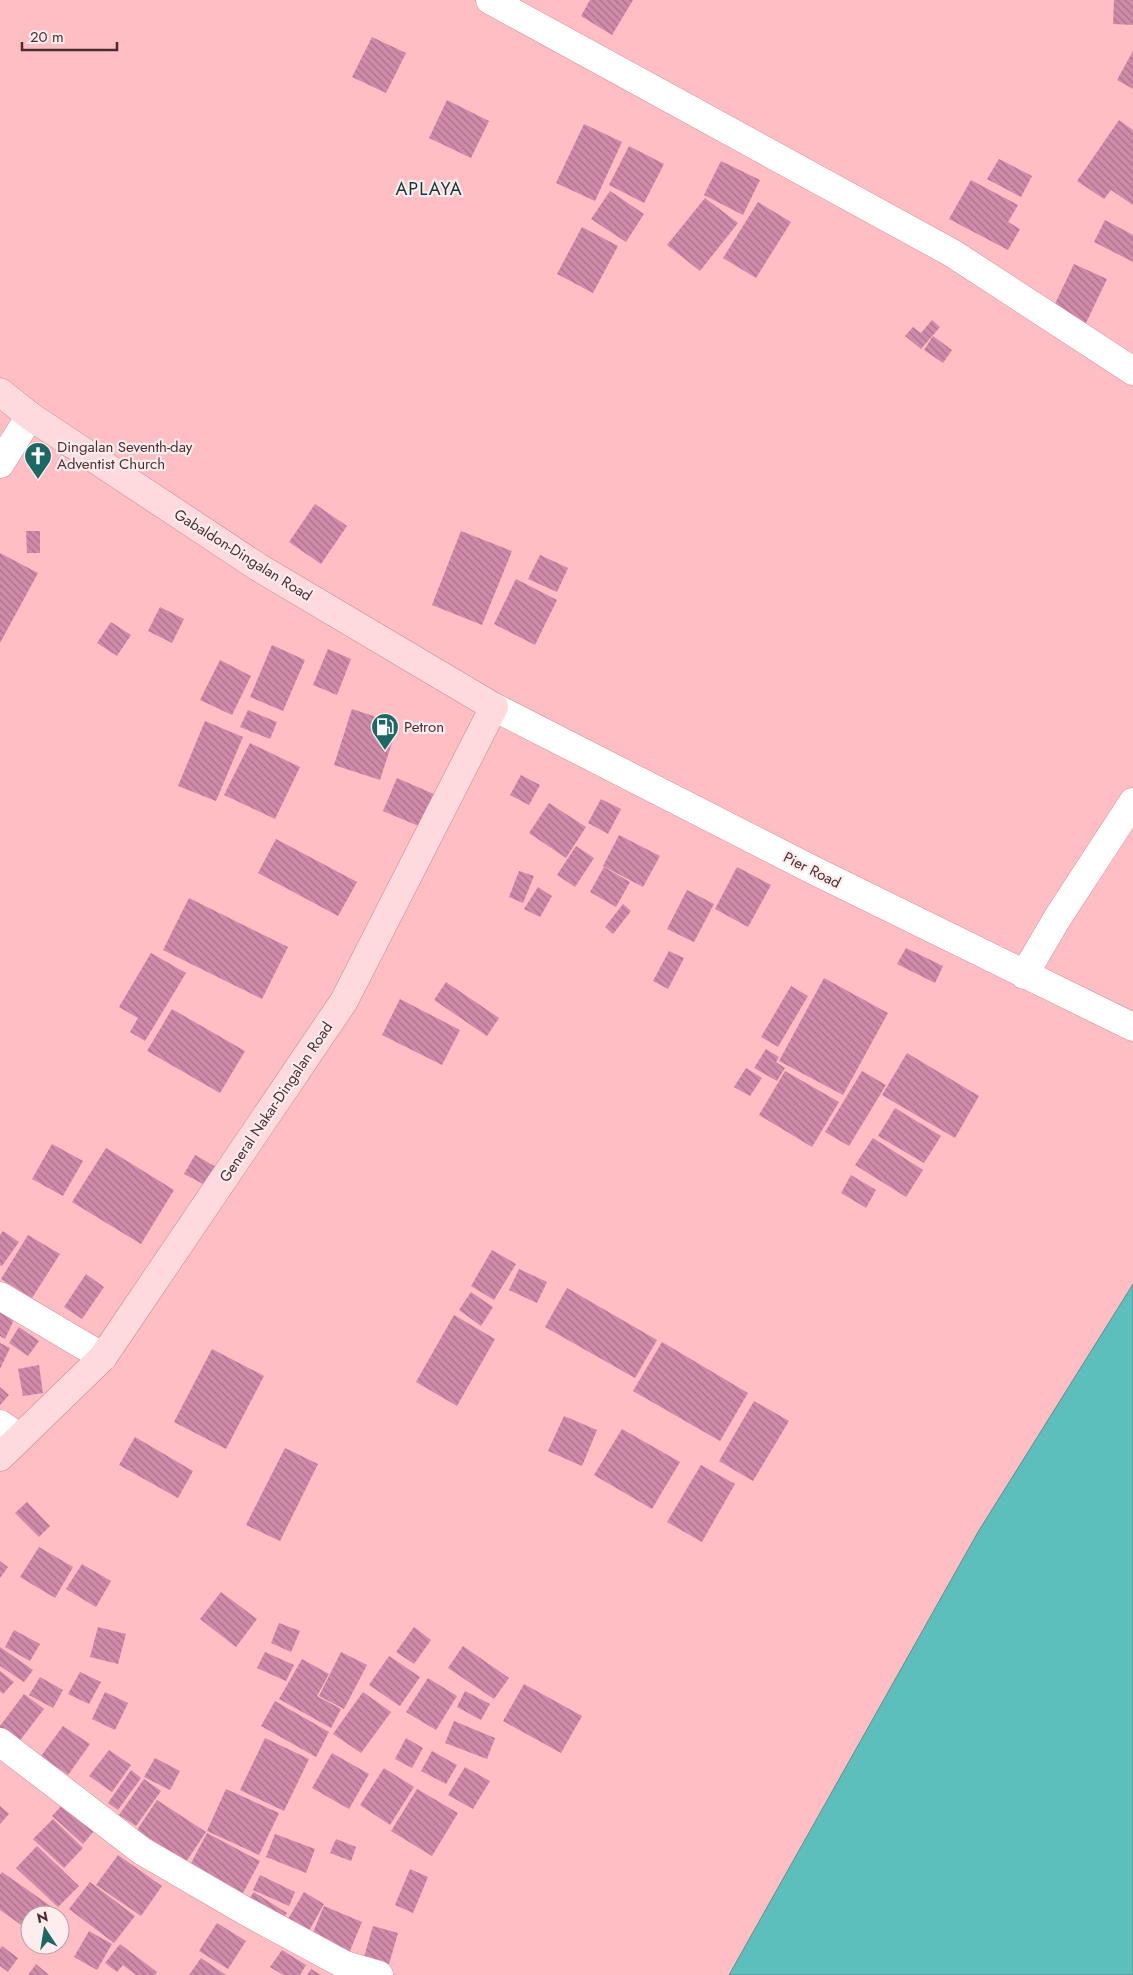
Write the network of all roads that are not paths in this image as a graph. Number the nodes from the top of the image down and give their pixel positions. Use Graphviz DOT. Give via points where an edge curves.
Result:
graph roads {
  1 [pos="490,0"];
  2 [pos="1133,371"];
  3 [pos="0,392"];
  4 [pos="30,416"];
  5 [pos="0,464"];
  6 [pos="494,707"];
  7 [pos="1133,802"];
  8 [pos="1024,975"];
  9 [pos="1133,1027"];
  10 [pos="0,1296"];
  11 [pos="103,1357"];
  12 [pos="10,1430"];
  13 [pos="0,1457"];
  14 [pos="0,1742"];
  15 [pos="379,1975"];
  1 -- 2 [label="street" via="952,253"];
  3 -- 4 [label="main road, Gabaldon-Dingalan Road"];
  4 -- 5 [label="street"];
  4 -- 6 [label="main road, Gabaldon-Dingalan Road" via="258,567"];
  6 -- 8 [label="street, Pier Road"];
  6 -- 11 [label="main road, General Nakar-Dingalan Road" via="344,1001"];
  7 -- 8 [label="street"];
  8 -- 9 [label="street, Pier Road"];
  10 -- 11 [label="street"];
  11 -- 12 [label="main road, General Nakar-Dingalan Road"];
  12 -- 13 [label="main road, General Nakar-Dingalan Road"];
  14 -- 15 [label="street" via="142,1851 345,1965"];
}
